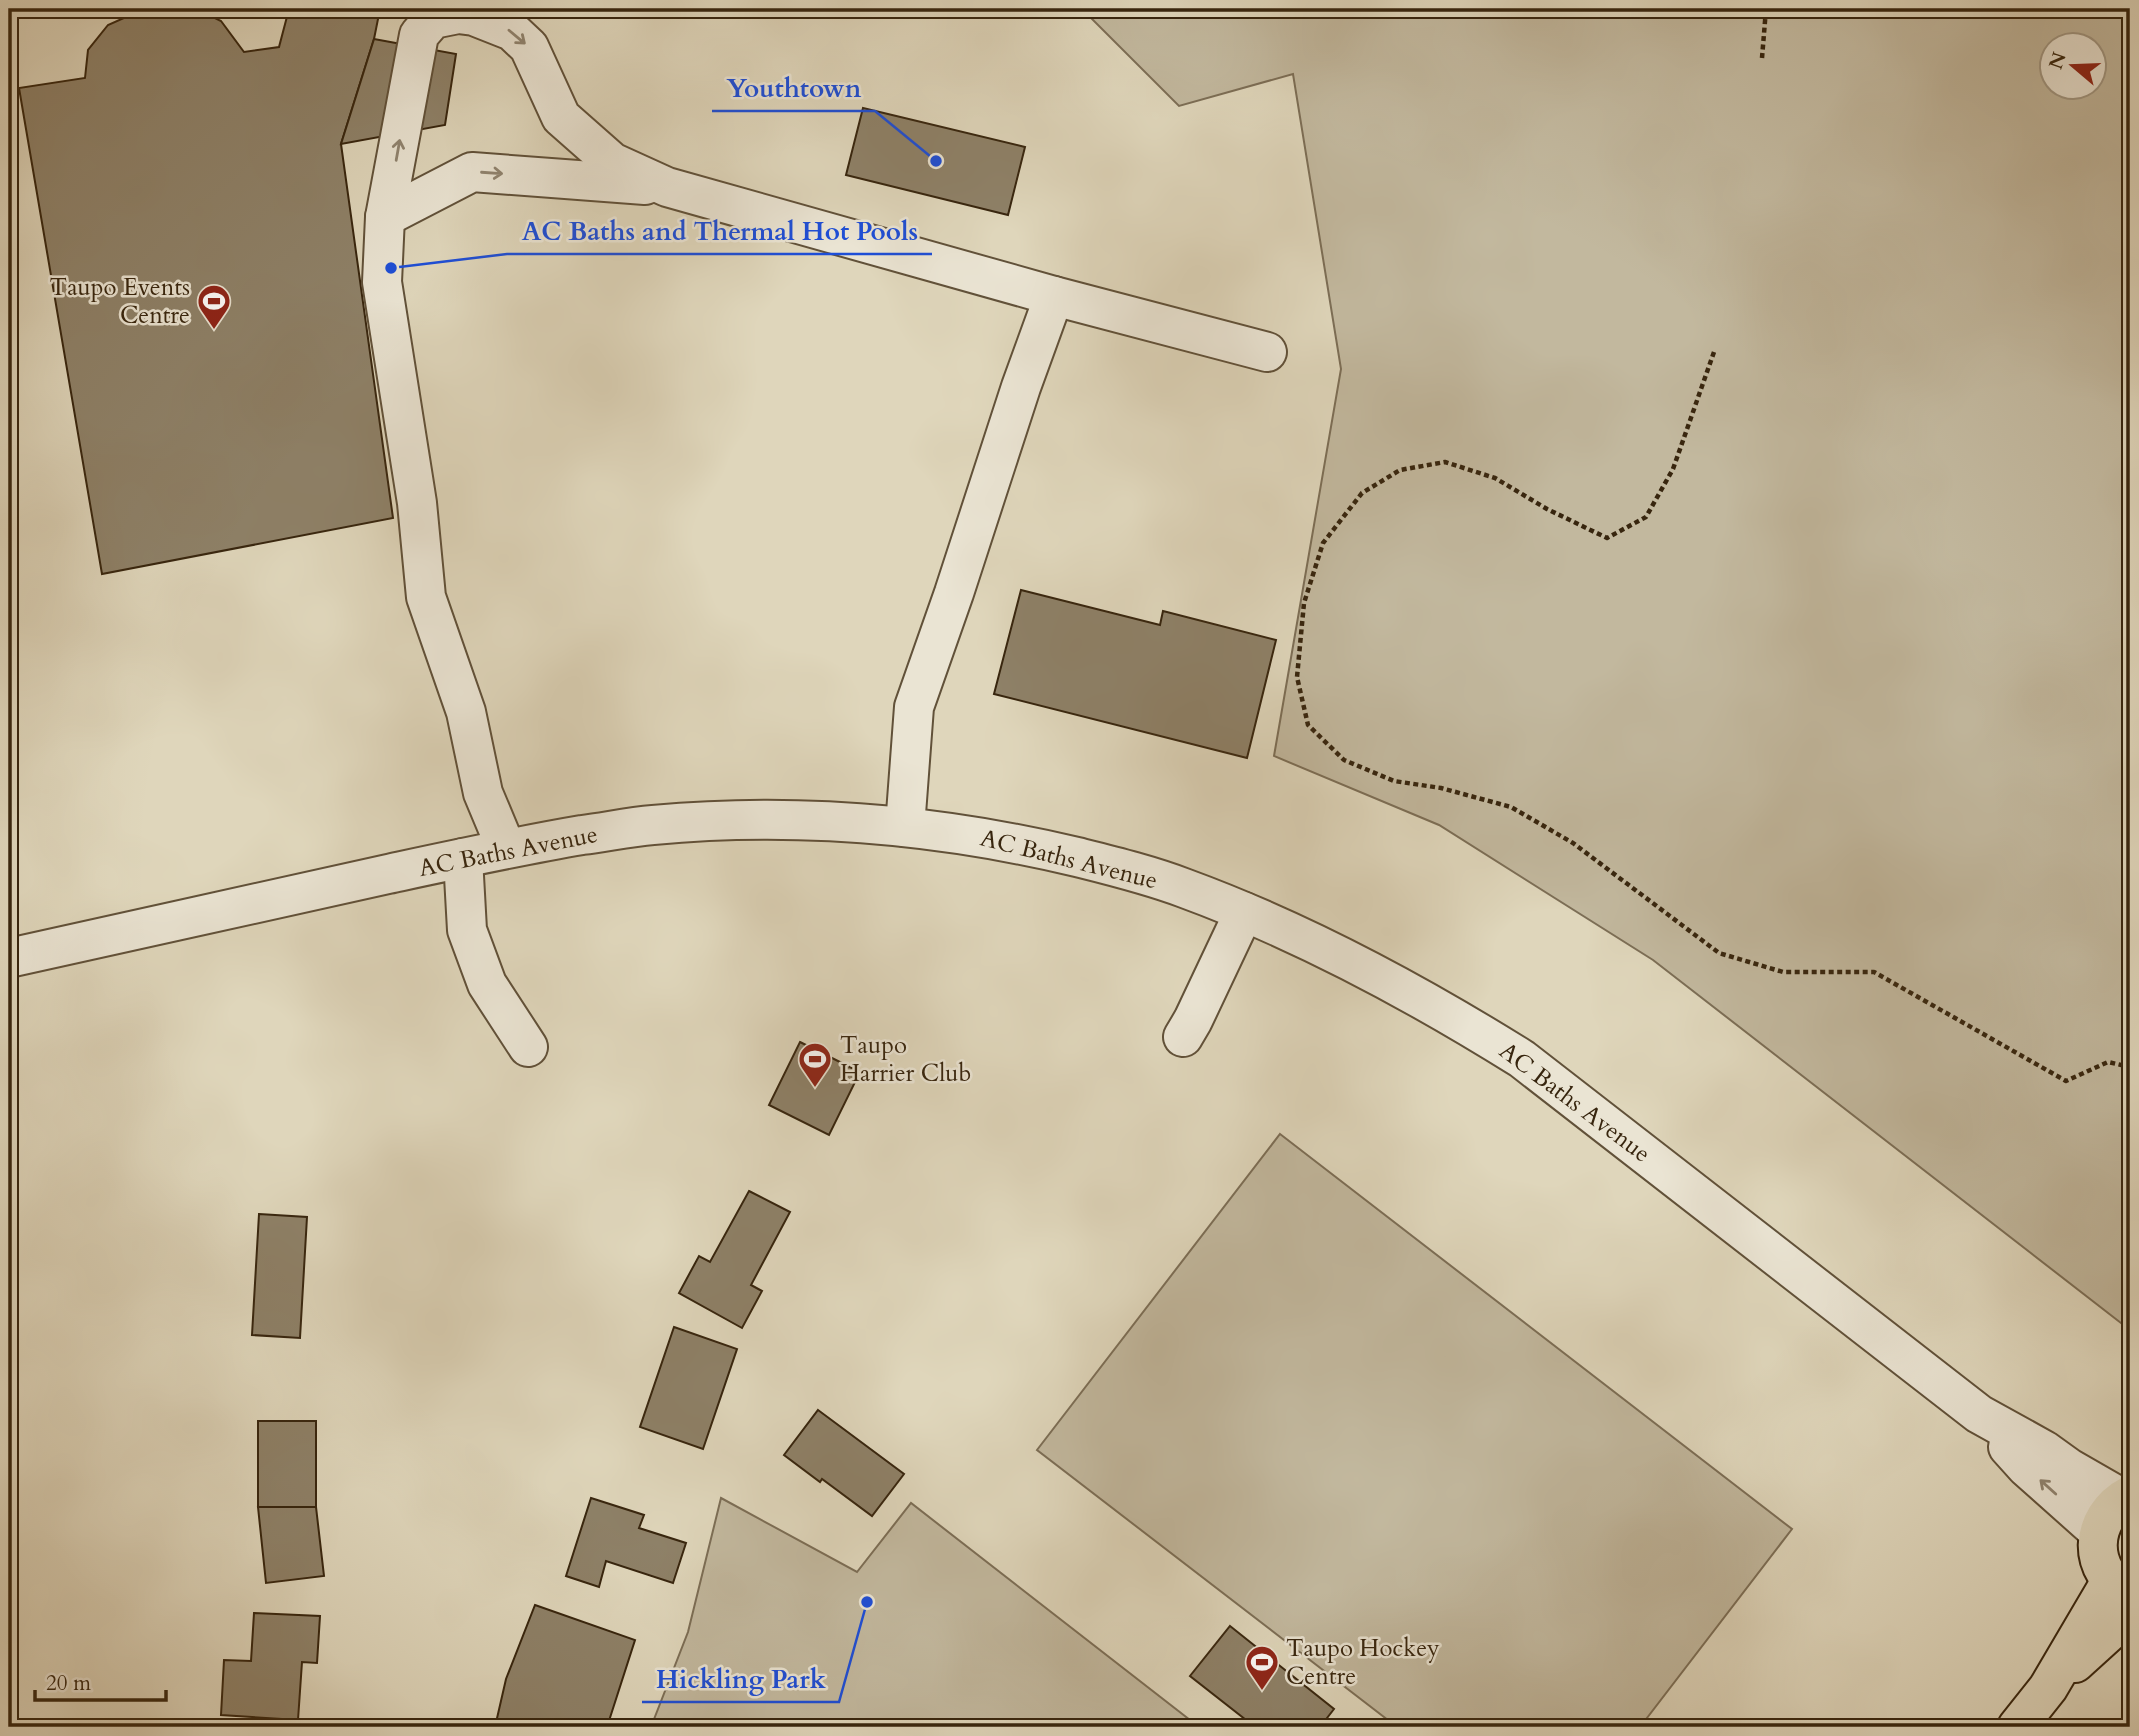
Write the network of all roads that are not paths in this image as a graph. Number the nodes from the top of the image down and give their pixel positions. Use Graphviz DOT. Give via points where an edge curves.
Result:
graph roads {
  1 [pos="667,187"];
  2 [pos="385,217"];
  3 [pos="1054,296"];
  4 [pos="1267,352"];
  5 [pos="905,827"];
  6 [pos="506,848"];
  7 [pos="463,858"];
  8 [pos="1244,912"];
  9 [pos="9,958"];
  10 [pos="1183,1037"];
  11 [pos="528,1047"];
  12 [pos="1979,1414"];
  13 [pos="2127,1497"];
  14 [pos="2099,1532"];
  15 [pos="2124,1596"];
  16 [pos="2017,1727"];
  2 -- 1 [label="street, one-way" via="472,172"];
  2 -- 1 [label="street, one-way" via="419,35 433,19 458,14 512,30 529,47 561,117 612,162"];
  1 -- 3 [label="street"];
  2 -- 6 [label="street" via="382,282 417,503 426,597 466,712 483,793"];
  3 -- 4 [label="street"];
  3 -- 5 [label="street" via="914,707"];
  5 -- 6 [label="street, AC Baths Avenue" via="820,820 733,820 648,825"];
  5 -- 8 [label="street, AC Baths Avenue" via="970,835 1102,863 1181,886"];
  6 -- 7 [label="street, AC Baths Avenue"];
  7 -- 9 [label="street, AC Baths Avenue"];
  7 -- 11 [label="street" via="467,930 487,984"];
  8 -- 10 [label="street"];
  8 -- 12 [label="street, AC Baths Avenue" via="1385,978 1522,1059"];
  12 -- 13 [label="street, AC Baths Avenue"];
  14 -- 12 [label="street, AC Baths Avenue, one-way" via="2026,1467"];
  13 -- 14 [label="main road" via="2107,1513"];
  14 -- 15 [label="main road" via="2099,1558"];
  15 -- 16 [label="main road"];
}
